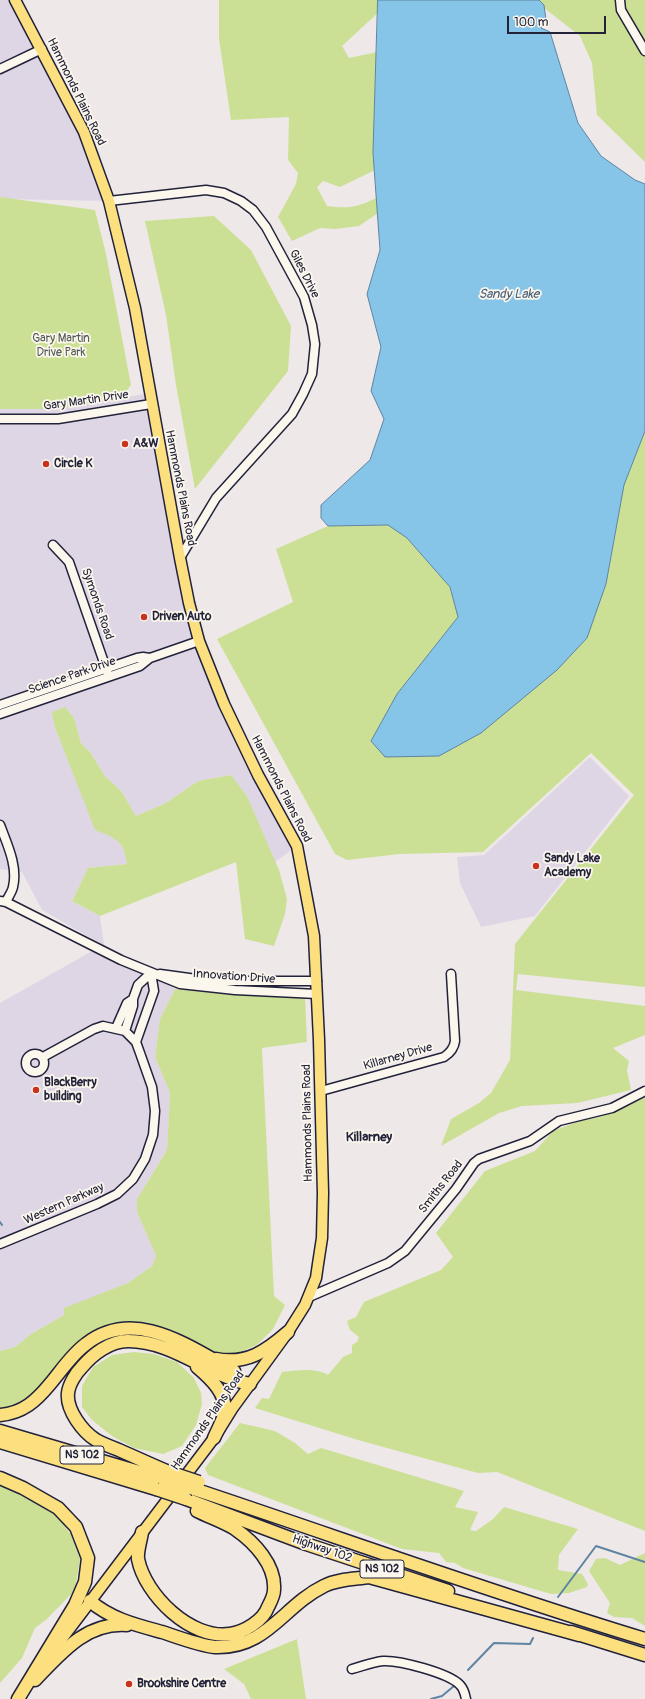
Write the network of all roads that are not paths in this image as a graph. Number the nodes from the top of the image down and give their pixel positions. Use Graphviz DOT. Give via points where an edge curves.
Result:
graph roads {
  1 [pos="15,0"];
  2 [pos="620,0"];
  3 [pos="42,48"];
  4 [pos="645,50"];
  5 [pos="0,69"];
  6 [pos="109,201"];
  7 [pos="151,404"];
  8 [pos="0,419"];
  9 [pos="54,545"];
  10 [pos="180,558"];
  11 [pos="199,641"];
  12 [pos="108,672"];
  13 [pos="0,705"];
  14 [pos="4,712"];
  15 [pos="0,721"];
  16 [pos="0,825"];
  17 [pos="3,902"];
  18 [pos="151,973"];
  19 [pos="451,974"];
  20 [pos="317,981"];
  21 [pos="317,994"];
  22 [pos="132,999"];
  23 [pos="116,1028"];
  24 [pos="125,1031"];
  25 [pos="136,1042"];
  26 [pos="43,1057"];
  27 [pos="645,1090"];
  28 [pos="321,1091"];
  29 [pos="0,1244"];
  30 [pos="309,1297"];
  31 [pos="288,1332"];
  32 [pos="180,1354"];
  33 [pos="206,1356"];
  34 [pos="250,1384"];
  35 [pos="0,1415"];
  36 [pos="0,1431"];
  37 [pos="214,1438"];
  38 [pos="0,1442"];
  39 [pos="0,1478"];
  40 [pos="161,1483"];
  41 [pos="185,1502"];
  42 [pos="142,1532"];
  43 [pos="90,1601"];
  44 [pos="138,1626"];
  45 [pos="579,1635"];
  46 [pos="645,1639"];
  47 [pos="645,1655"];
  48 [pos="352,1668"];
  49 [pos="19,1697"];
  50 [pos="466,1699"];
  1 -- 3 [label="main road, Hammonds Plains Road"];
  2 -- 4 [label="street" via="621,10"];
  3 -- 5 [label="street"];
  3 -- 6 [label="main road, Hammonds Plains Road" via="84,132"];
  6 -- 7 [label="main road, Hammonds Plains Road" via="135,308"];
  6 -- 10 [label="street, Giles Drive" via="206,190 224,193 241,201 253,210 266,227 304,297 312,325 315,344 313,369 292,414 216,498"];
  7 -- 8 [label="street, Gary Martin Drive" via="58,419"];
  7 -- 10 [label="main road, Hammonds Plains Road"];
  9 -- 12 [label="street, Symonds Road" via="69,562"];
  10 -- 11 [label="main road, Hammonds Plains Road"];
  11 -- 12 [label="street, Science Park Drive" via="150,658 143,657"];
  11 -- 20 [label="main road, Hammonds Plains Road" via="224,704 258,775 297,846 314,936"];
  12 -- 13 [label="street, Science Park Drive"];
  12 -- 14 [label="street, Science Park Drive"];
  14 -- 15 [label="street"];
  16 -- 17 [label="street" via="11,857 13,873 13,887"];
  17 -- 18 [label="street, Innovation Drive"];
  18 -- 20 [label="street, Innovation Drive" via="211,981"];
  18 -- 21 [label="street, Innovation Drive" via="180,984 205,988"];
  18 -- 22 [label="street" via="138,985"];
  18 -- 25 [label="street" via="154,991"];
  19 -- 28 [label="street, Killarney Drive" via="455,1041 448,1054"];
  20 -- 21 [label="main road, Hammonds Plains Road"];
  21 -- 28 [label="main road, Hammonds Plains Road"];
  22 -- 23 [label="street" via="127,1003"];
  22 -- 24 [label="street" via="133,1006"];
  23 -- 24 [label="street, Western Parkway"];
  23 -- 26 [label="street, Western Parkway" via="104,1026 94,1029"];
  24 -- 25 [label="street, Western Parkway"];
  25 -- 29 [label="street, Western Parkway" via="152,1088 155,1111 153,1135 145,1159 133,1179 117,1194 98,1204"];
  27 -- 30 [label="street, Smiths Road" via="612,1108 559,1121 530,1141 479,1159 405,1251 388,1263"];
  28 -- 30 [label="main road, Hammonds Plains Road" via="322,1238 316,1278"];
  30 -- 31 [label="main road, Hammonds Plains Road"];
  31 -- 33 [label="highway" via="263,1352 251,1357 226,1361"];
  31 -- 34 [label="main road, Hammonds Plains Road"];
  32 -- 34 [label="highway" via="237,1382"];
  32 -- 37 [label="highway" via="210,1378 223,1400 225,1414"];
  32 -- 40 [label="highway" via="150,1343 127,1341 106,1347 90,1358 75,1374 67,1393 71,1410 80,1428"];
  33 -- 34 [label="highway" via="242,1375"];
  33 -- 35 [label="highway" via="170,1337 150,1331 126,1328 108,1332 92,1339 80,1349 34,1402 17,1412"];
  34 -- 37 [label="main road, Hammonds Plains Road"];
  36 -- 40 [label="highway, Highway 102 / NS 102"];
  37 -- 42 [label="main road, Hammonds Plains Road"];
  38 -- 40 [label="highway, Highway 102 / NS 102" via="114,1476"];
  39 -- 49 [label="highway" via="58,1508 76,1527 88,1558 85,1582 75,1605"];
  40 -- 41 [label="highway, Highway 102 / NS 102, bridge"];
  40 -- 46 [label="highway, Highway 102 / NS 102, bridge" via="197,1485 528,1603"];
  41 -- 42 [label="highway" via="235,1529 258,1548 271,1569 274,1591 267,1610 256,1622 242,1630 217,1634 202,1630 166,1608 142,1576 138,1557"];
  41 -- 45 [label="highway, Highway 102 / NS 102"];
  42 -- 43 [label="main road, Hammonds Plains Road"];
  43 -- 44 [label="highway" via="113,1617"];
  43 -- 49 [label="main road, Hammonds Plains Road"];
  44 -- 45 [label="highway" via="214,1647 248,1642 261,1635 308,1595 325,1585 369,1577"];
  44 -- 49 [label="highway" via="117,1624 101,1627 83,1635"];
  45 -- 47 [label="highway, Highway 102 / NS 102"];
  48 -- 50 [label="street" via="383,1661 406,1664 453,1679 465,1692"];
}
